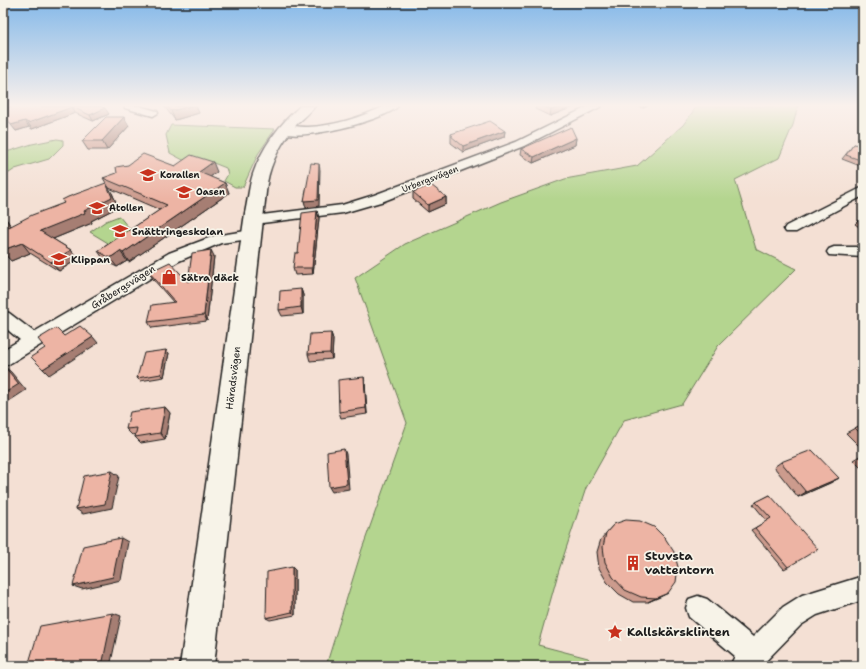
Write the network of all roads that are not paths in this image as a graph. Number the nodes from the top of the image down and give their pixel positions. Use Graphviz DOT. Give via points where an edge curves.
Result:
graph roads {
  1 [pos="279,137"];
  2 [pos="534,137"];
  3 [pos="863,191"];
  4 [pos="253,227"];
  5 [pos="791,229"];
  6 [pos="834,252"];
  7 [pos="863,252"];
  8 [pos="3,317"];
  9 [pos="33,341"];
  10 [pos="3,359"];
  11 [pos="863,588"];
  12 [pos="698,608"];
  13 [pos="749,660"];
  14 [pos="197,666"];
  1 -- 4 [label="street, Häradsvägen" via="261,174"];
  2 -- 4 [label="street, Urbergsvägen" via="379,198 343,209"];
  3 -- 5 [label="street"];
  4 -- 9 [label="street, Gråbergsvägen" via="174,257"];
  4 -- 14 [label="street, Häradsvägen"];
  6 -- 7 [label="street"];
  8 -- 9 [label="street"];
  9 -- 10 [label="street, Gråbergsvägen"];
  11 -- 13 [label="street" via="811,604 792,616"];
  12 -- 13 [label="street"];
}
